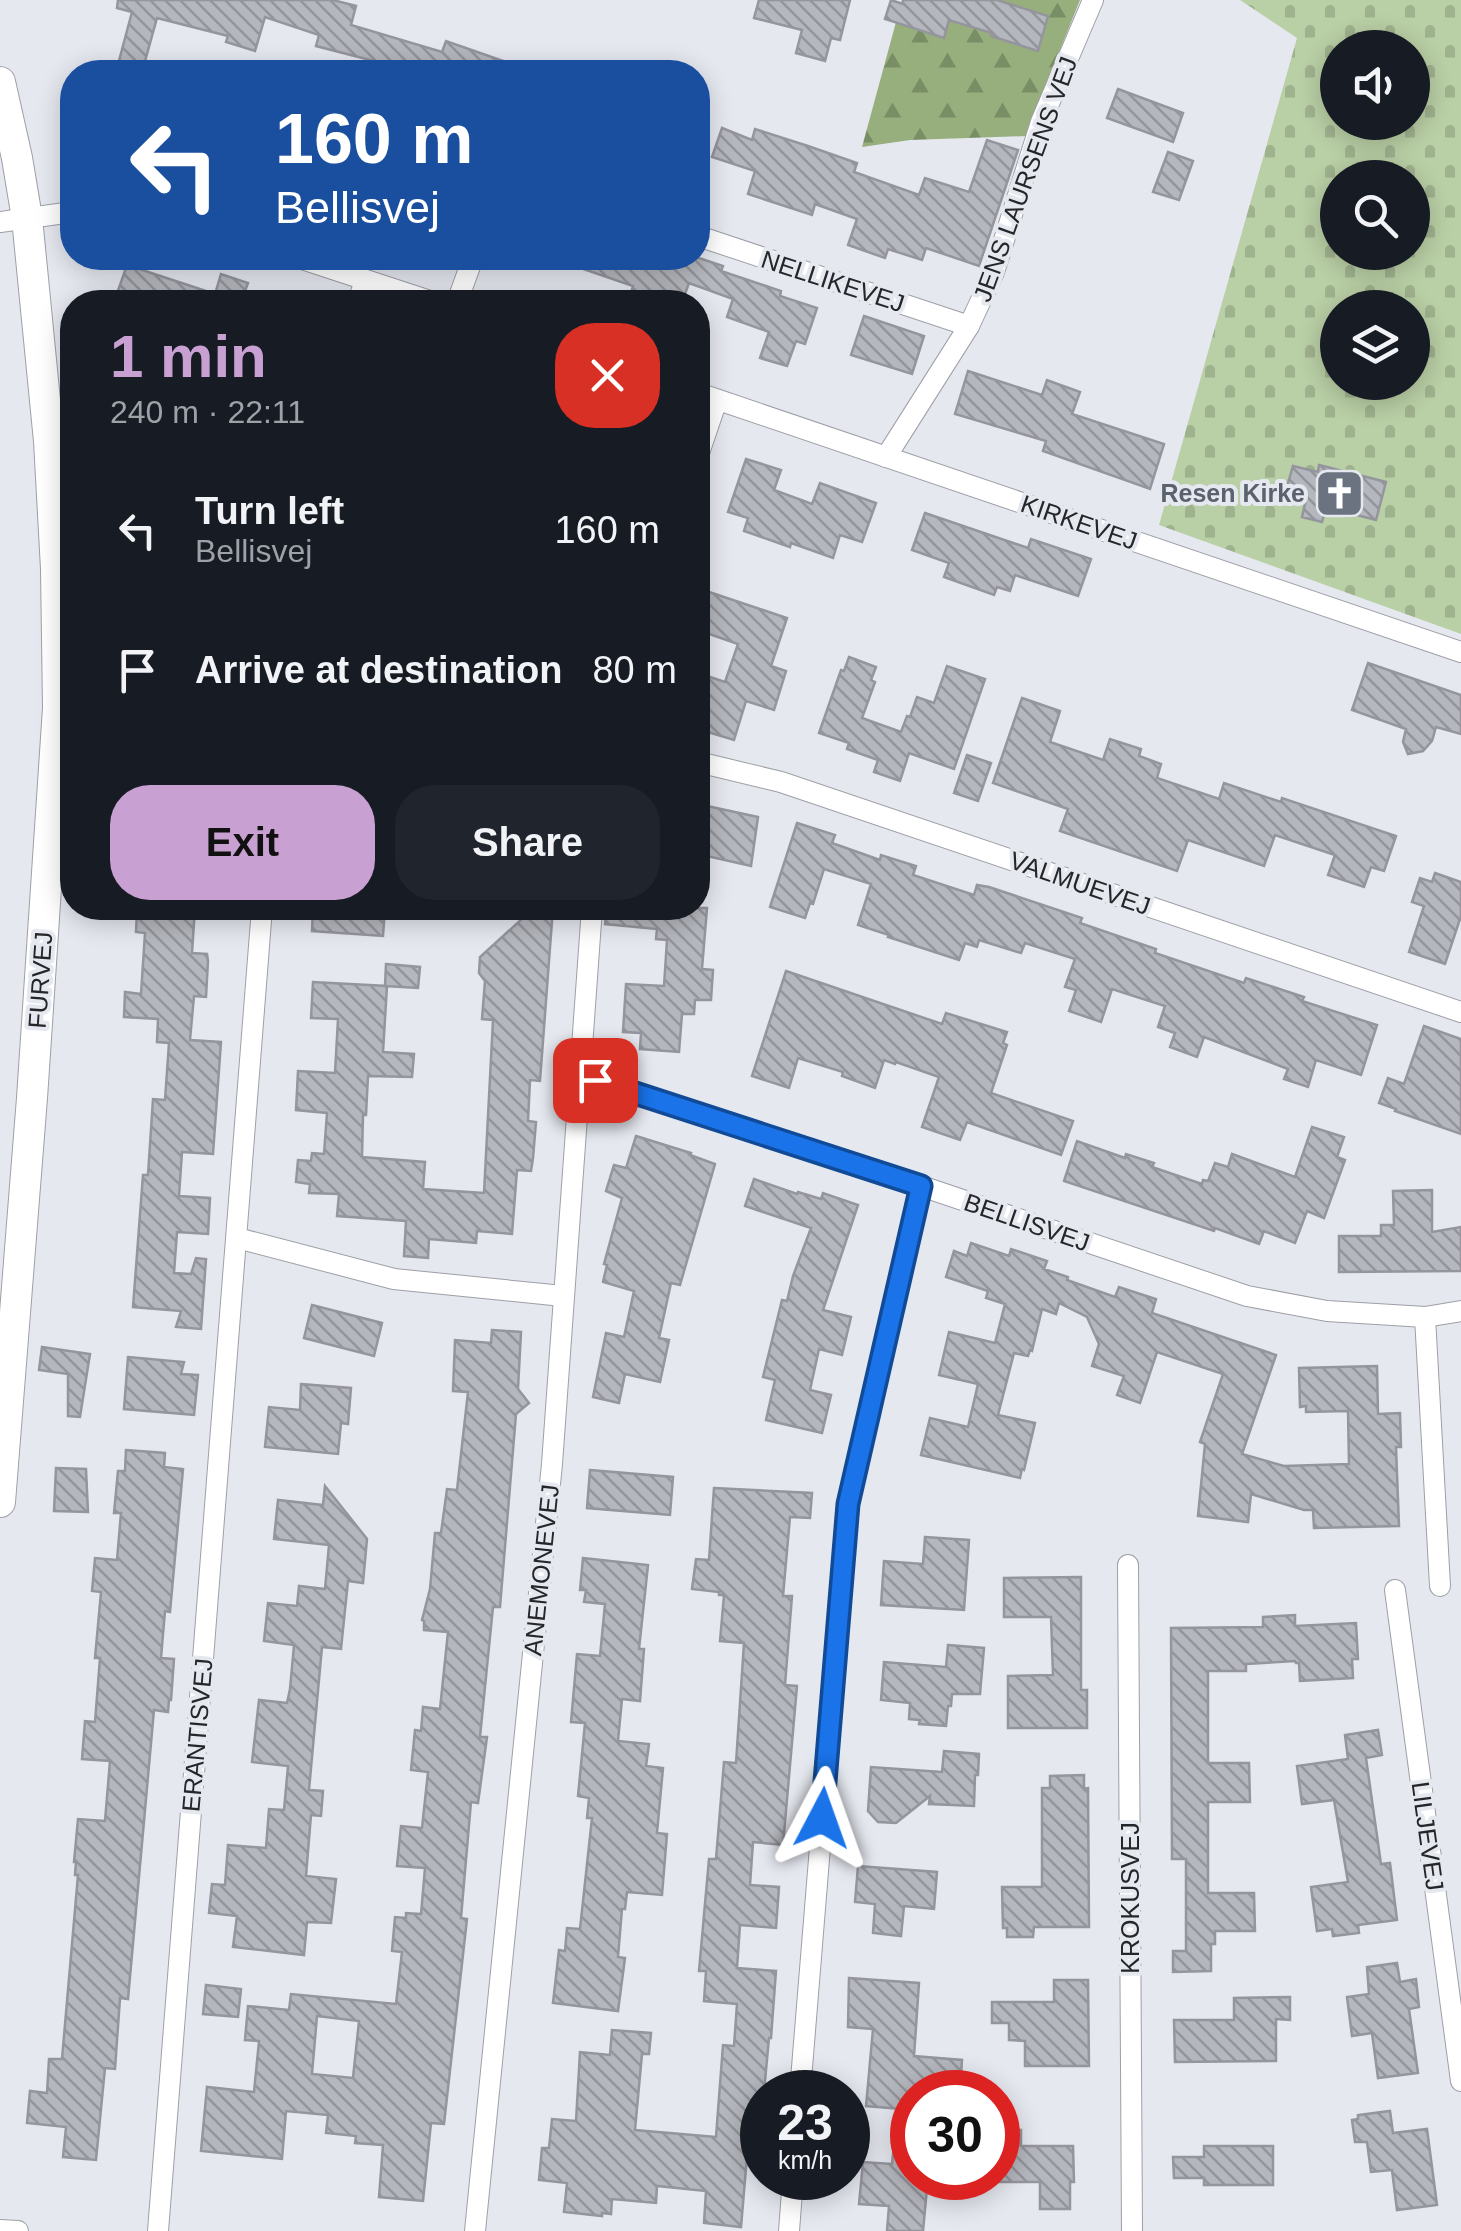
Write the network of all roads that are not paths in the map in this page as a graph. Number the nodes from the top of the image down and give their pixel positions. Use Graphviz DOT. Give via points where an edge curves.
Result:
graph roads {
  1 [pos="1093,0"];
  2 [pos="0,82"];
  3 [pos="60,214"];
  4 [pos="13,220"];
  5 [pos="710,240"];
  6 [pos="335,270"];
  7 [pos="365,280"];
  8 [pos="362,290"];
  9 [pos="395,290"];
  10 [pos="969,326"];
  11 [pos="710,397"];
  12 [pos="886,457"];
  13 [pos="1461,652"];
  14 [pos="710,765"];
  15 [pos="261,920"];
  16 [pos="591,920"];
  17 [pos="1461,1012"];
  18 [pos="580,1075"];
  19 [pos="921,1186"];
  20 [pos="237,1238"];
  21 [pos="563,1296"];
  22 [pos="1461,1312"];
  23 [pos="1425,1317"];
  24 [pos="0,1502"];
  25 [pos="1128,1566"];
  26 [pos="1440,1586"];
  27 [pos="1395,1590"];
  28 [pos="802,2070"];
  29 [pos="1461,2081"];
  30 [pos="791,2200"];
  31 [pos="0,2230"];
  32 [pos="18,2231"];
  33 [pos="158,2231"];
  34 [pos="475,2231"];
  35 [pos="788,2231"];
  36 [pos="1132,2231"];
  1 -- 10 [label="street, JENS LAURSENS VEJ" via="1041,122 994,272"];
  2 -- 4 [label="main road, FURVEJ"];
  3 -- 4 [label="street"];
  4 -- 24 [label="main road, FURVEJ" via="49,441 58,708"];
  5 -- 10 [label="street, NELLIKEVEJ"];
  6 -- 7 [label="street"];
  7 -- 8 [label="street"];
  7 -- 9 [label="street"];
  10 -- 12 [label="street, JENS LAURSENS VEJ"];
  11 -- 12 [label="street, KIRKEVEJ"];
  12 -- 13 [label="street, KIRKEVEJ"];
  14 -- 17 [label="street, VALMUEVEJ" via="781,782"];
  15 -- 20 [label="street, ERANTISVEJ"];
  16 -- 18 [label="street, ANEMONEVEJ"];
  18 -- 19 [label="street, BELLISVEJ"];
  18 -- 21 [label="street, ANEMONEVEJ"];
  19 -- 23 [label="street, BELLISVEJ" via="1247,1296 1327,1311"];
  19 -- 28 [label="street" via="848,1504"];
  20 -- 21 [label="street" via="394,1279"];
  20 -- 33 [label="street, ERANTISVEJ"];
  21 -- 34 [label="street, ANEMONEVEJ"];
  22 -- 23 [label="street, BELLISVEJ"];
  23 -- 26 [label="street"];
  25 -- 36 [label="street, KROKUSVEJ"];
  27 -- 29 [label="street, LILJEVEJ"];
  30 -- 35 [label="street"];
  31 -- 32 [label="street"];
}
